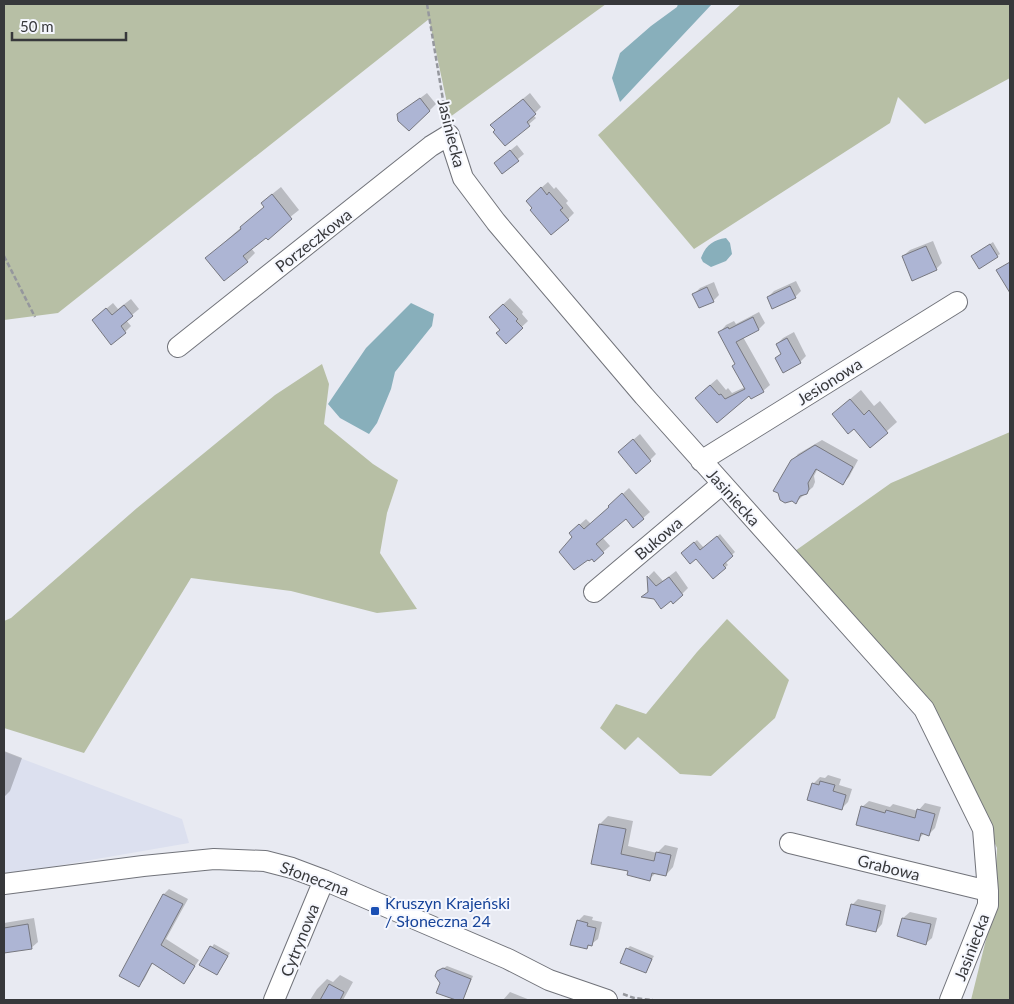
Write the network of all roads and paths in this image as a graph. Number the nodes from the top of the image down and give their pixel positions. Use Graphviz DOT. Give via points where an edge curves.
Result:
graph roads {
  1 [pos="427,4"];
  2 [pos="449,135"];
  3 [pos="4,256"];
  4 [pos="957,302"];
  5 [pos="35,317"];
  6 [pos="178,347"];
  7 [pos="702,461"];
  8 [pos="722,484"];
  9 [pos="594,592"];
  10 [pos="790,843"];
  11 [pos="324,880"];
  12 [pos="4,884"];
  13 [pos="988,891"];
  14 [pos="274,1000"];
  15 [pos="606,1000"];
  16 [pos="950,1000"];
  1 -- 2 [label="path, Jasiniecka"];
  2 -- 6 [label="street, Porzeczkowa" via="430,146"];
  2 -- 7 [label="street, Jasiniecka" via="463,178 496,222"];
  3 -- 5 [label="path"];
  4 -- 7 [label="street, Jesionowa"];
  7 -- 8 [label="street, Jasiniecka"];
  8 -- 9 [label="street, Bukowa"];
  8 -- 13 [label="street, Jasiniecka" via="924,710 983,830"];
  10 -- 13 [label="street, Grabowa"];
  11 -- 12 [label="street, Słoneczna" via="265,861 214,859"];
  11 -- 14 [label="street, Cytrynowa"];
  11 -- 15 [label="street, Słoneczna" via="508,958 550,980"];
  13 -- 16 [label="street, Jasiniecka" via="988,905"];
}
